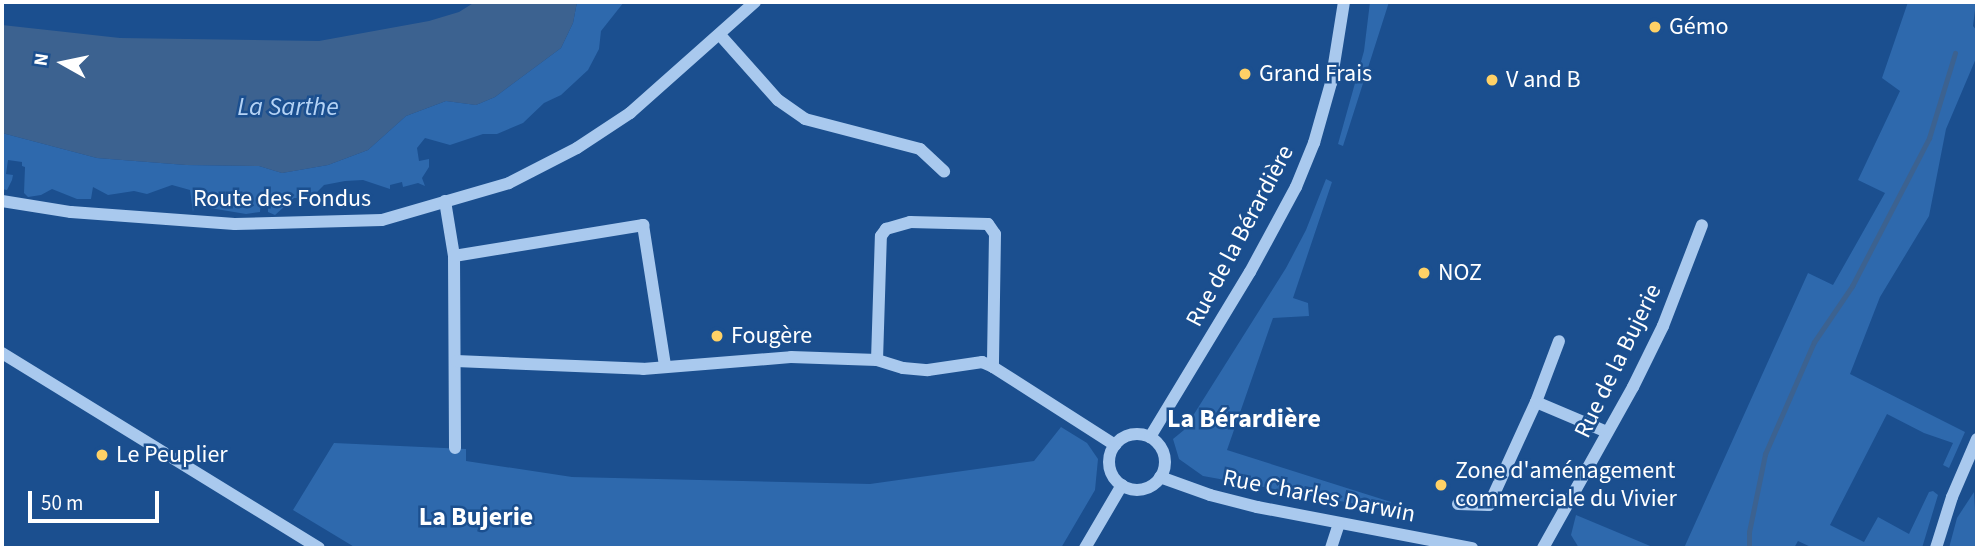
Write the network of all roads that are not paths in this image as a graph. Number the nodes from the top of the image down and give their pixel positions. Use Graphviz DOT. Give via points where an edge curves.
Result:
graph roads {
  1 [pos="755,2"];
  2 [pos="1344,2"];
  3 [pos="720,35"];
  4 [pos="944,171"];
  5 [pos="2,201"];
  6 [pos="445,201"];
  7 [pos="1702,225"];
  8 [pos="454,256"];
  9 [pos="1559,341"];
  10 [pos="2,353"];
  11 [pos="877,360"];
  12 [pos="456,361"];
  13 [pos="665,366"];
  14 [pos="993,367"];
  15 [pos="1536,402"];
  16 [pos="1608,432"];
  17 [pos="1150,437"];
  18 [pos="1977,439"];
  19 [pos="1115,445"];
  20 [pos="455,448"];
  21 [pos="1972,463"];
  22 [pos="1160,477"];
  23 [pos="1122,485"];
  24 [pos="1458,504"];
  25 [pos="1339,523"];
  26 [pos="319,548"];
  27 [pos="1084,548"];
  28 [pos="1331,548"];
  29 [pos="1472,548"];
  30 [pos="1543,548"];
  31 [pos="1936,548"];
  1 -- 3 [label="street, Route des Fondus"];
  2 -- 17 [label="street, Rue de la Bérardière" via="1331,83 1296,187"];
  3 -- 4 [label="street" via="778,100 805,119 920,149"];
  3 -- 6 [label="street, Route des Fondus" via="630,113 577,148 509,183"];
  5 -- 6 [label="street, Route des Fondus" via="71,212 297,225 382,220"];
  6 -- 8 [label="street"];
  7 -- 16 [label="street, Rue de la Bujerie" via="1663,326"];
  8 -- 12 [label="street"];
  8 -- 13 [label="street" via="643,225"];
  9 -- 15 [label="street"];
  10 -- 26 [label="street"];
  11 -- 13 [label="street" via="791,357"];
  11 -- 14 [label="street" via="928,370 969,363"];
  11 -- 14 [label="street" via="881,236 886,229 910,222 988,223 995,234"];
  12 -- 13 [label="street" via="588,368"];
  12 -- 20 [label="street"];
  14 -- 19 [label="street"];
  15 -- 16 [label="street"];
  15 -- 24 [label="street" via="1489,505"];
  16 -- 30 [label="street, Rue de la Bujerie"];
  17 -- 19 [label="street" via="1129,435"];
  17 -- 22 [label="street" via="1163,453"];
  18 -- 21 [label="street"];
  19 -- 23 [label="street" via="1110,471"];
  21 -- 31 [label="street" via="1952,497"];
  22 -- 23 [label="street" via="1138,490"];
  22 -- 25 [label="street, Rue Charles Darwin" via="1210,495"];
  23 -- 27 [label="street"];
  25 -- 28 [label="street"];
  25 -- 29 [label="street, Rue Charles Darwin"];
}
